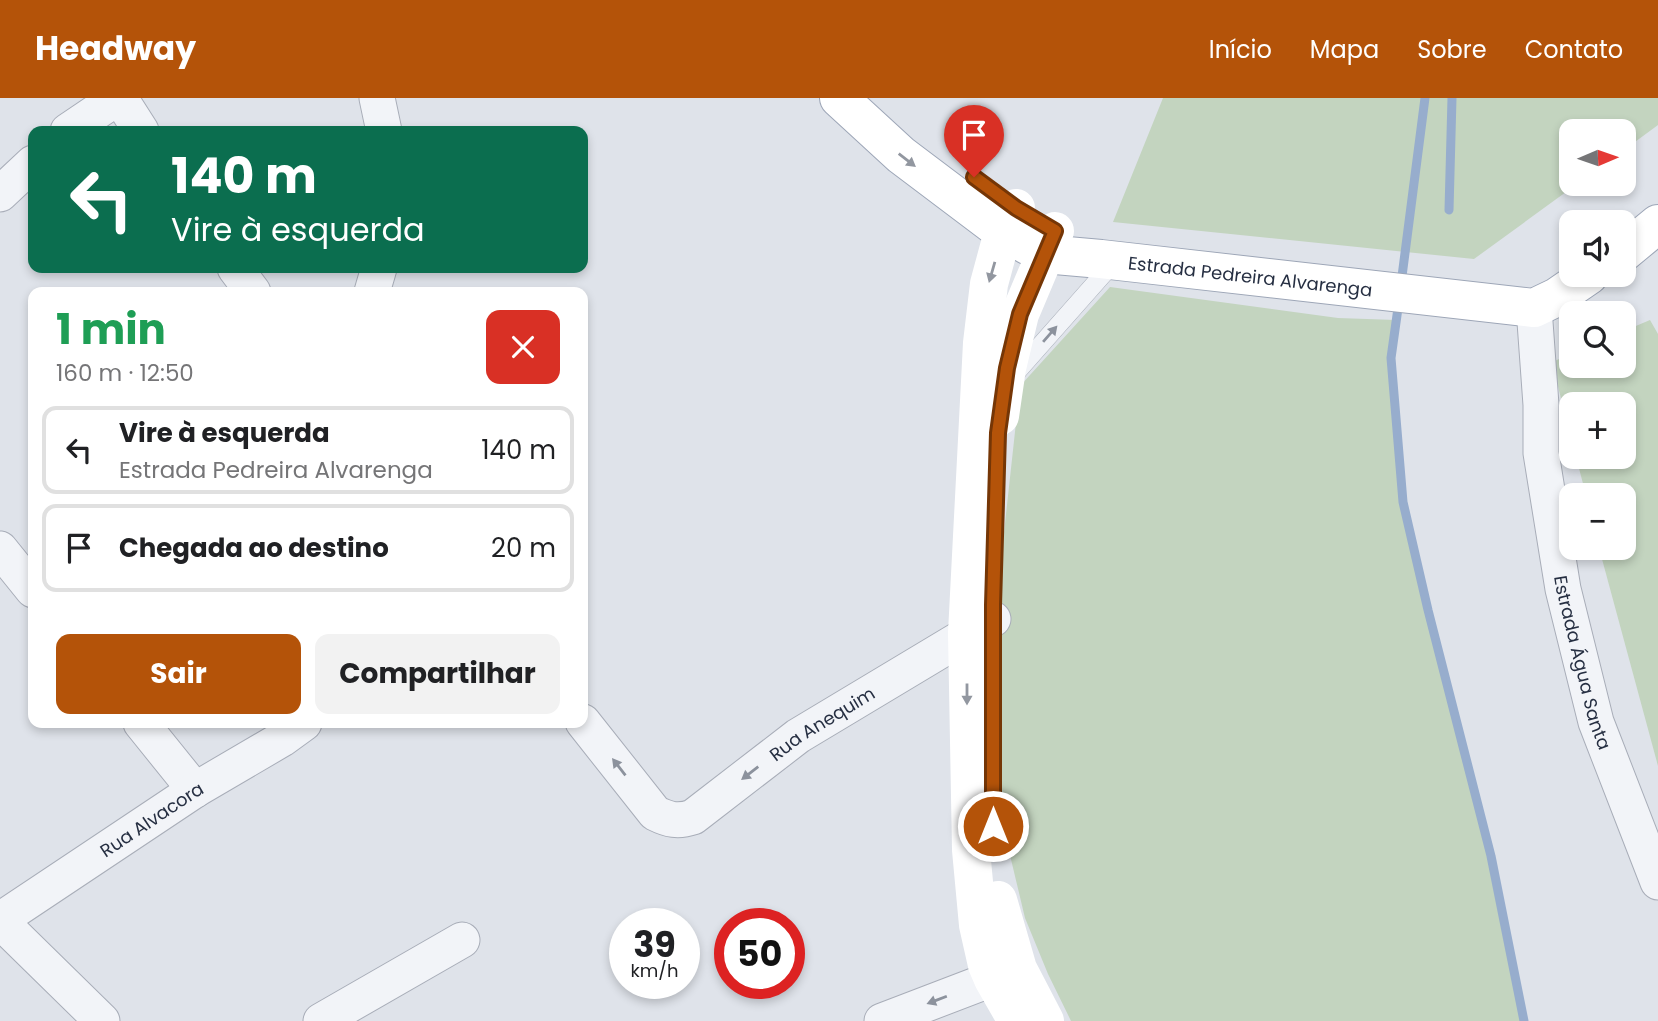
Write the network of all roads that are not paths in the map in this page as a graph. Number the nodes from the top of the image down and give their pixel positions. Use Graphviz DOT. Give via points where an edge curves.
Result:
graph roads {
  1 [pos="119,98"];
  2 [pos="377,98"];
  3 [pos="839,98"];
  4 [pos="868,98"];
  5 [pos="76,126"];
  6 [pos="138,126"];
  7 [pos="383,126"];
  8 [pos="28,168"];
  9 [pos="0,194"];
  10 [pos="1010,220"];
  11 [pos="1658,225"];
  12 [pos="1636,242"];
  13 [pos="1049,243"];
  14 [pos="1108,259"];
  15 [pos="1572,287"];
  16 [pos="1534,308"];
  17 [pos="1005,385"];
  18 [pos="0,549"];
  19 [pos="28,584"];
  20 [pos="980,626"];
  21 [pos="145,728"];
  22 [pos="297,728"];
  23 [pos="588,728"];
  24 [pos="195,790"];
  25 [pos="1658,882"];
  26 [pos="0,920"];
  27 [pos="462,940"];
  28 [pos="1005,974"];
  29 [pos="102,1021"];
  30 [pos="321,1021"];
  31 [pos="882,1021"];
  32 [pos="1017,1021"];
  33 [pos="1045,1021"];
  1 -- 5 [label="street"];
  1 -- 6 [label="street"];
  2 -- 7 [label="street"];
  3 -- 10 [label="main road, Estrada Pedreira Alvarenga, one-way" via="901,155"];
  4 -- 10 [label="main road, Estrada Pedreira Alvarenga"];
  8 -- 9 [label="street"];
  10 -- 13 [label="main road, Estrada Pedreira Alvarenga"];
  10 -- 20 [label="main road, one-way" via="989,284 982,343"];
  11 -- 12 [label="main road"];
  13 -- 14 [label="main road, Estrada Pedreira Alvarenga"];
  13 -- 17 [label="main road" via="1020,314"];
  14 -- 16 [label="main road, Estrada Pedreira Alvarenga"];
  17 -- 14 [label="lane, one-way"];
  15 -- 16 [label="main road"];
  16 -- 25 [label="street, Estrada Água Santa" via="1541,453 1563,589 1596,722"];
  17 -- 20 [label="main road"];
  18 -- 19 [label="street"];
  20 -- 23 [label="street, Rua Anequim, one-way" via="798,736 693,817 680,821 654,813"];
  20 -- 28 [label="main road"];
  21 -- 24 [label="street"];
  22 -- 24 [label="street, Rua Alvacora"];
  24 -- 26 [label="street, Rua Alvacora"];
  26 -- 29 [label="street"];
  27 -- 30 [label="street"];
  28 -- 31 [label="street, one-way"];
  28 -- 32 [label="main road"];
  28 -- 33 [label="main road"];
}
